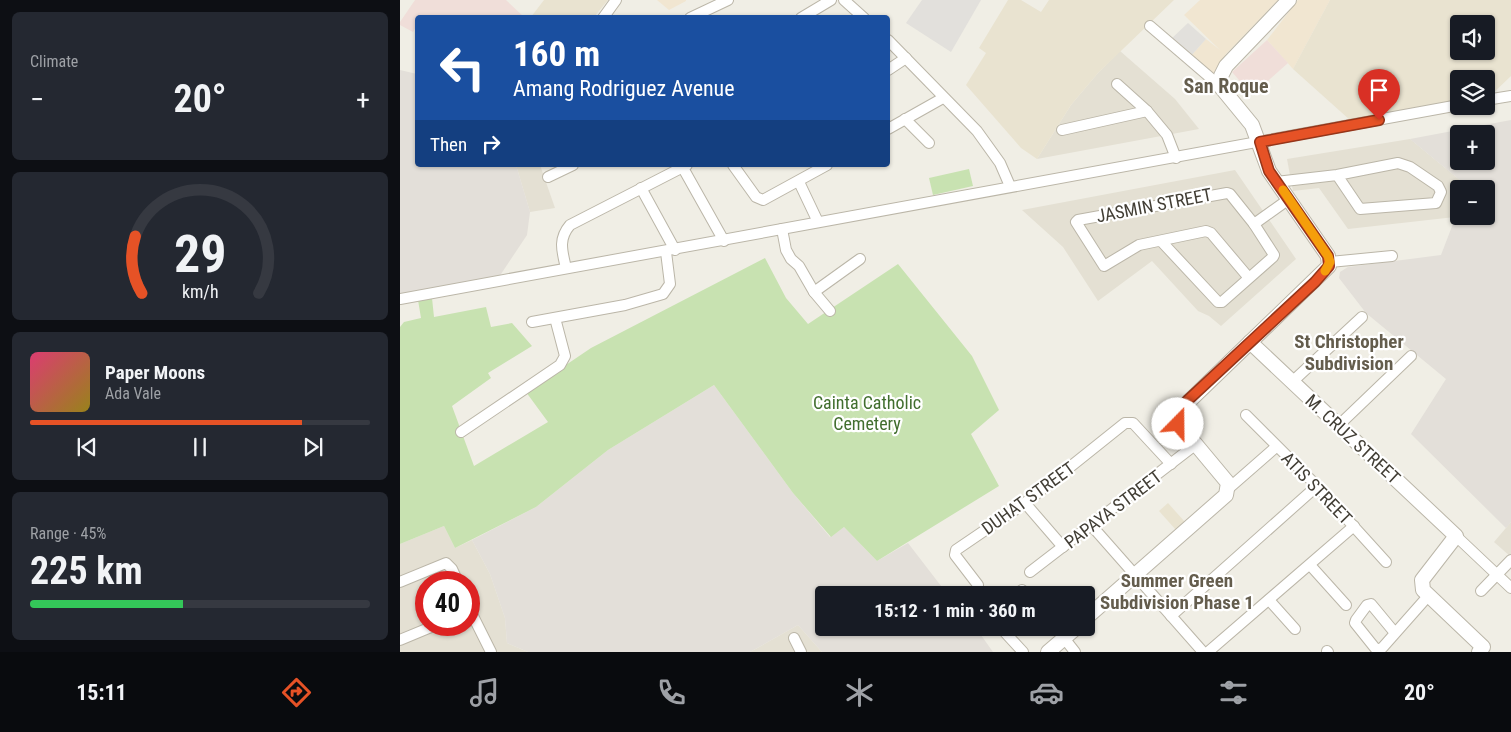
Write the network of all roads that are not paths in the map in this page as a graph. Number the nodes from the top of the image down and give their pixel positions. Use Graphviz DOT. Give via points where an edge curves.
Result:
graph roads {
  1 [pos="616,0"];
  2 [pos="831,0"];
  3 [pos="844,0"];
  4 [pos="1289,0"];
  5 [pos="723,1"];
  6 [pos="605,15"];
  7 [pos="696,15"];
  8 [pos="807,15"];
  9 [pos="861,15"];
  10 [pos="1150,26"];
  11 [pos="890,42"];
  12 [pos="906,58"];
  13 [pos="890,69"];
  14 [pos="1116,84"];
  15 [pos="1220,86"];
  16 [pos="1511,96"];
  17 [pos="942,98"];
  18 [pos="1495,99"];
  19 [pos="1450,107"];
  20 [pos="1147,111"];
  21 [pos="905,119"];
  22 [pos="890,128"];
  23 [pos="1062,130"];
  24 [pos="1260,142"];
  25 [pos="929,143"];
  26 [pos="1176,158"];
  27 [pos="568,167"];
  28 [pos="683,167"];
  29 [pos="686,167"];
  30 [pos="734,167"];
  31 [pos="824,167"];
  32 [pos="1336,175"];
  33 [pos="548,176"];
  34 [pos="799,182"];
  35 [pos="1276,182"];
  36 [pos="1010,186"];
  37 [pos="641,188"];
  38 [pos="1290,200"];
  39 [pos="818,222"];
  40 [pos="1254,224"];
  41 [pos="782,229"];
  42 [pos="724,241"];
  43 [pos="1161,242"];
  44 [pos="670,251"];
  45 [pos="1392,256"];
  46 [pos="860,259"];
  47 [pos="1330,262"];
  48 [pos="566,268"];
  49 [pos="1248,278"];
  50 [pos="814,292"];
  51 [pos="400,299"];
  52 [pos="830,311"];
  53 [pos="1362,317"];
  54 [pos="555,318"];
  55 [pos="532,322"];
  56 [pos="1250,342"];
  57 [pos="1411,356"];
  58 [pos="1292,382"];
  59 [pos="1246,415"];
  60 [pos="1338,426"];
  61 [pos="461,432"];
  62 [pos="1195,445"];
  63 [pos="1276,447"];
  64 [pos="1171,464"];
  65 [pos="1317,486"];
  66 [pos="1228,489"];
  67 [pos="1025,503"];
  68 [pos="1091,525"];
  69 [pos="1354,526"];
  70 [pos="1456,536"];
  71 [pos="1062,547"];
  72 [pos="1511,560"];
  73 [pos="1386,562"];
  74 [pos="1310,565"];
  75 [pos="424,571"];
  76 [pos="453,571"];
  77 [pos="1030,572"];
  78 [pos="415,575"];
  79 [pos="1135,575"];
  80 [pos="1497,575"];
  81 [pos="400,582"];
  82 [pos="978,585"];
  83 [pos="1511,588"];
  84 [pos="1425,590"];
  85 [pos="1481,591"];
  86 [pos="1269,600"];
  87 [pos="1346,605"];
  88 [pos="1095,610"];
  89 [pos="1171,616"];
  90 [pos="1295,629"];
  91 [pos="480,631"];
  92 [pos="1395,633"];
  93 [pos="415,634"];
  94 [pos="1008,636"];
  95 [pos="1066,636"];
  96 [pos="794,638"];
  97 [pos="1064,638"];
  98 [pos="400,640"];
  99 [pos="1483,650"];
  100 [pos="491,652"];
  101 [pos="801,652"];
  102 [pos="1023,652"];
  103 [pos="1048,652"];
  104 [pos="1075,652"];
  105 [pos="1203,652"];
  106 [pos="1208,652"];
  1 -- 6 [label="street"];
  2 -- 8 [label="street"];
  3 -- 9 [label="street"];
  4 -- 15 [label="street" via="1226,66 1220,76"];
  5 -- 7 [label="street"];
  10 -- 15 [label="street"];
  11 -- 12 [label="street"];
  12 -- 13 [label="street"];
  12 -- 17 [label="street"];
  14 -- 20 [label="street"];
  15 -- 24 [label="street" via="1252,125"];
  16 -- 18 [label="street"];
  17 -- 21 [label="street"];
  17 -- 36 [label="street" via="977,131 1000,163"];
  19 -- 24 [label="street"];
  20 -- 23 [label="street"];
  20 -- 26 [label="street" via="1167,135"];
  21 -- 22 [label="street"];
  21 -- 25 [label="street"];
  24 -- 26 [label="street"];
  24 -- 35 [label="street"];
  26 -- 36 [label="street"];
  27 -- 33 [label="street"];
  28 -- 37 [label="street"];
  29 -- 42 [label="street"];
  30 -- 34 [label="street" via="758,199 767,199"];
  31 -- 34 [label="street"];
  32 -- 32 [label="street" via="1398,163 1438,186 1441,192 1436,203 1360,209"];
  32 -- 35 [label="street"];
  34 -- 39 [label="street"];
  35 -- 38 [label="street"];
  36 -- 39 [label="street"];
  37 -- 44 [label="street"];
  37 -- 48 [label="street" via="570,225 560,242"];
  38 -- 40 [label="street"];
  38 -- 47 [label="street"];
  39 -- 41 [label="street"];
  40 -- 43 [label="street, JASMIN STREET" via="1230,194 1223,192 1078,220 1076,225 1102,265 1107,266 1136,246"];
  40 -- 49 [label="street" via="1273,257"];
  41 -- 42 [label="street"];
  41 -- 50 [label="street" via="786,250"];
  42 -- 44 [label="street"];
  43 -- 49 [label="street" via="1209,231"];
  43 -- 49 [label="street" via="1215,300 1222,302"];
  44 -- 48 [label="street"];
  44 -- 54 [label="street" via="670,284 663,294"];
  45 -- 47 [label="street"];
  46 -- 50 [label="street"];
  47 -- 56 [label="street" via="1323,273"];
  48 -- 51 [label="street"];
  50 -- 52 [label="street"];
  53 -- 58 [label="street"];
  54 -- 55 [label="street"];
  54 -- 61 [label="street" via="565,356 560,365"];
  56 -- 58 [label="street, M. CRUZ STREET"];
  56 -- 62 [label="street" via="1181,409 1178,424"];
  57 -- 60 [label="street"];
  58 -- 60 [label="street, M. CRUZ STREET"];
  59 -- 63 [label="street, ATIS STREET"];
  60 -- 70 [label="street, M. CRUZ STREET"];
  62 -- 64 [label="street, PAPAYA STREET"];
  62 -- 66 [label="street" via="1228,483"];
  63 -- 65 [label="street, ATIS STREET"];
  63 -- 66 [label="street"];
  64 -- 67 [label="street, DUHAT STREET" via="1133,422 1125,423"];
  64 -- 68 [label="street, PAPAYA STREET"];
  65 -- 69 [label="street, ATIS STREET"];
  65 -- 89 [label="street"];
  66 -- 79 [label="street" via="1226,495"];
  67 -- 71 [label="street"];
  67 -- 82 [label="street, DUHAT STREET" via="956,550 955,555"];
  68 -- 71 [label="street, PAPAYA STREET"];
  68 -- 79 [label="street"];
  69 -- 73 [label="street, ATIS STREET"];
  69 -- 74 [label="street"];
  70 -- 80 [label="street"];
  70 -- 84 [label="street" via="1422,580"];
  71 -- 77 [label="street, PAPAYA STREET"];
  72 -- 80 [label="street"];
  74 -- 86 [label="street"];
  74 -- 87 [label="street"];
  75 -- 76 [label="street" via="441,563 446,563"];
  78 -- 81 [label="street"];
  79 -- 88 [label="street"];
  79 -- 89 [label="street"];
  80 -- 83 [label="street"];
  80 -- 85 [label="street"];
  84 -- 92 [label="street"];
  84 -- 99 [label="street"];
  86 -- 90 [label="street"];
  86 -- 106 [label="street"];
  89 -- 105 [label="street"];
  91 -- 100 [label="street"];
  93 -- 98 [label="street"];
  94 -- 102 [label="street"];
  95 -- 97 [label="street"];
  96 -- 101 [label="street"];
  97 -- 103 [label="street"];
  97 -- 104 [label="street"];
}
